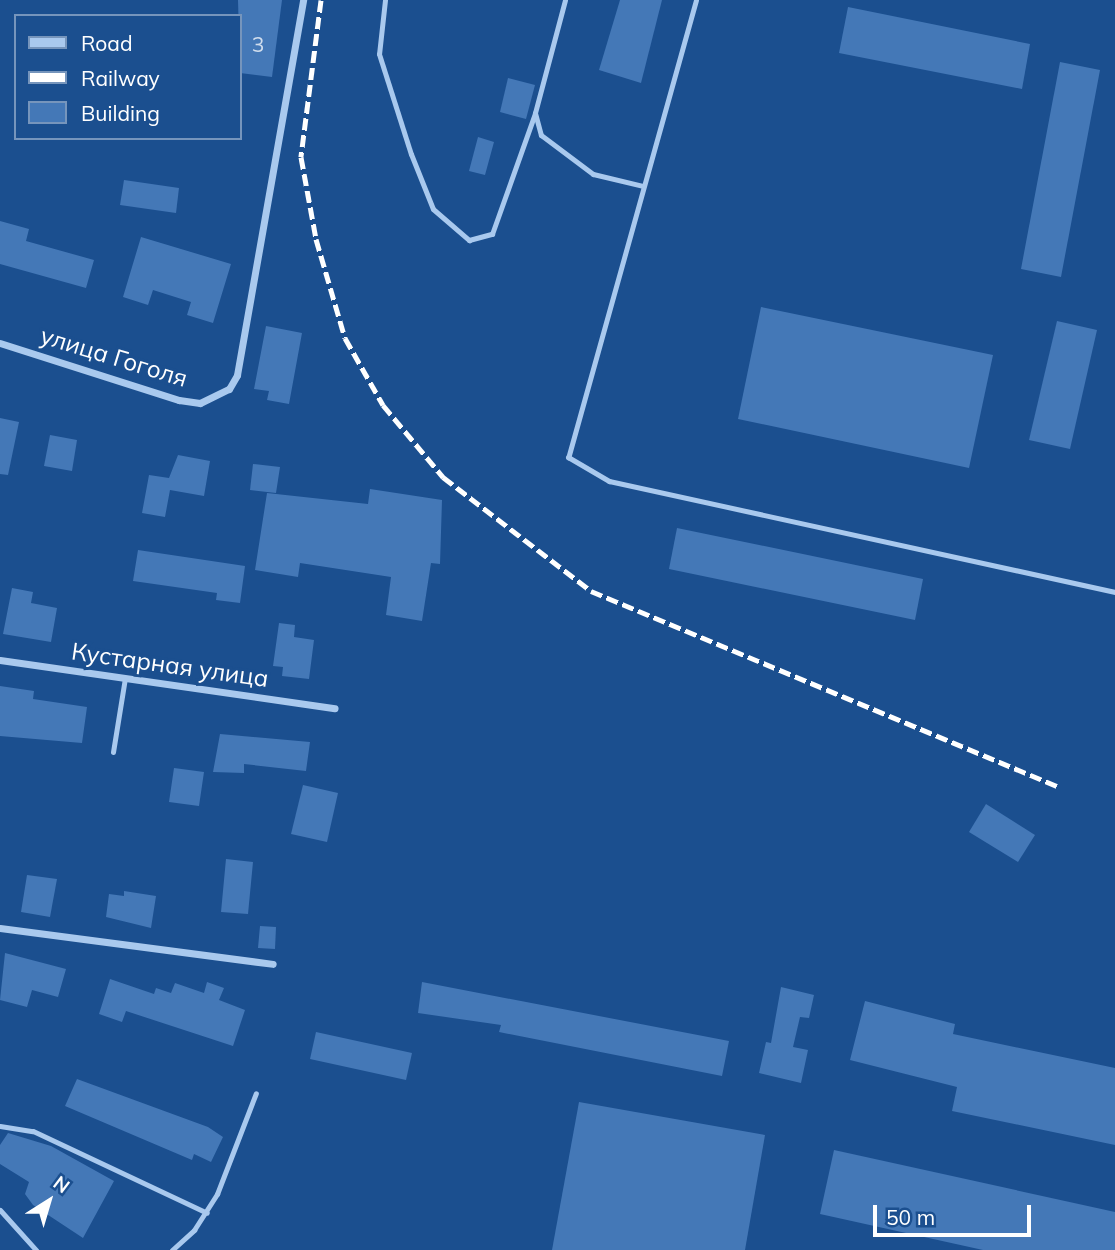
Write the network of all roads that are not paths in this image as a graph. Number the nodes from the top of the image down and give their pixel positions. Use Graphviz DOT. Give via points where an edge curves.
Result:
graph roads {
  1 [pos="303,0"];
  2 [pos="385,0"];
  3 [pos="565,0"];
  4 [pos="696,0"];
  5 [pos="535,113"];
  6 [pos="643,186"];
  7 [pos="0,343"];
  8 [pos="1115,592"];
  9 [pos="0,660"];
  10 [pos="125,678"];
  11 [pos="335,708"];
  12 [pos="113,752"];
  13 [pos="0,928"];
  14 [pos="273,964"];
  15 [pos="256,1093"];
  16 [pos="0,1126"];
  17 [pos="0,1210"];
  18 [pos="207,1213"];
  19 [pos="36,1250"];
  20 [pos="172,1250"];
  1 -- 7 [label="street, улица Гоголя" via="237,375 216,398 200,403"];
  2 -- 5 [label="lane" via="379,54 411,154 433,208 469,240 492,234"];
  3 -- 5 [label="lane"];
  4 -- 6 [label="lane"];
  5 -- 6 [label="lane" via="541,135 593,174"];
  6 -- 8 [label="lane" via="567,450 584,471"];
  9 -- 10 [label="street, Кустарная улица"];
  10 -- 11 [label="street, Кустарная улица"];
  10 -- 12 [label="lane"];
  13 -- 14 [label="street"];
  15 -- 18 [label="lane"];
  16 -- 18 [label="lane" via="33,1131"];
  17 -- 19 [label="lane"];
  18 -- 20 [label="lane"];
}
